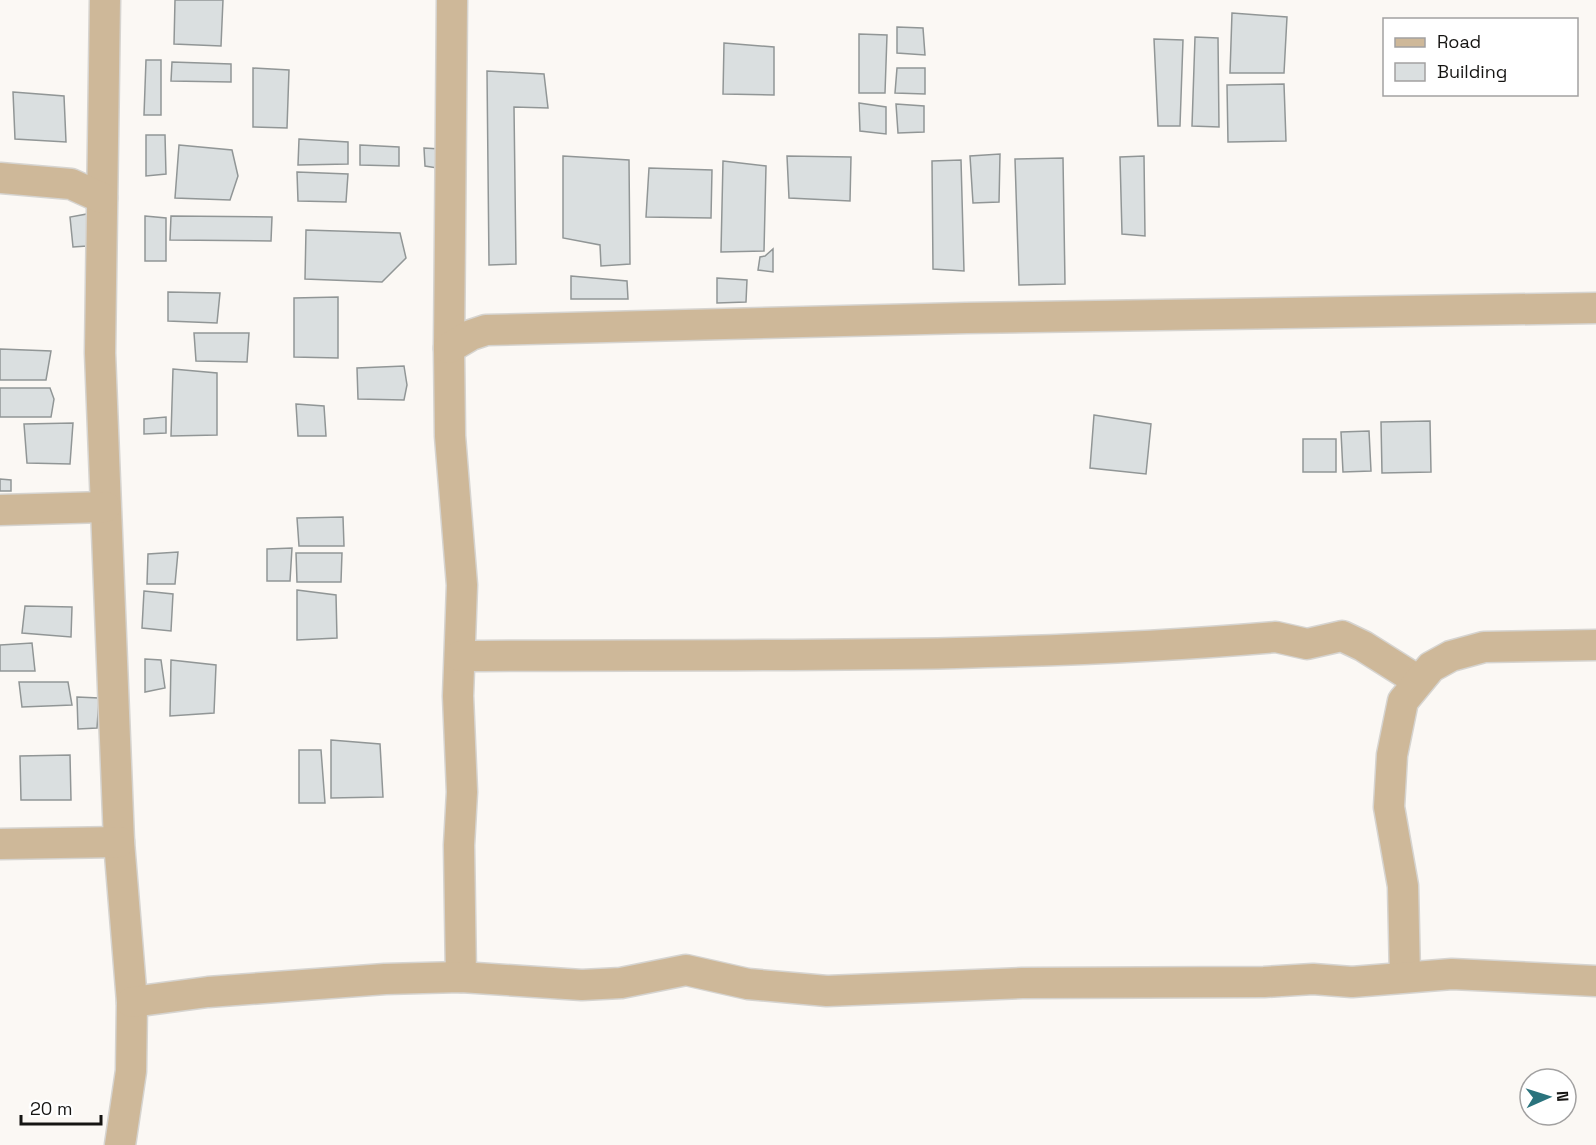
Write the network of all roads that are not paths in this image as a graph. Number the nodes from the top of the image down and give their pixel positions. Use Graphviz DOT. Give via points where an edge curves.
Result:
graph roads {
  1 [pos="105,0"];
  2 [pos="452,0"];
  3 [pos="0,178"];
  4 [pos="102,198"];
  5 [pos="1596,308"];
  6 [pos="449,348"];
  7 [pos="105,507"];
  8 [pos="0,510"];
  9 [pos="1596,645"];
  10 [pos="460,656"];
  11 [pos="1417,680"];
  12 [pos="120,842"];
  13 [pos="0,844"];
  14 [pos="461,977"];
  15 [pos="1406,977"];
  16 [pos="1596,981"];
  17 [pos="132,1002"];
  18 [pos="120,1145"];
  1 -- 4 [label="street"];
  2 -- 6 [label="street"];
  3 -- 4 [label="street" via="71,184"];
  4 -- 7 [label="street" via="100,353"];
  5 -- 6 [label="street" via="486,330"];
  6 -- 10 [label="street" via="450,436 462,585"];
  7 -- 8 [label="street"];
  7 -- 12 [label="street"];
  9 -- 11 [label="street" via="1484,647 1451,656"];
  10 -- 11 [label="street" via="793,656 1061,650 1276,637 1307,644 1342,636"];
  10 -- 14 [label="street"];
  11 -- 15 [label="street" via="1403,701 1389,782 1403,886"];
  12 -- 13 [label="street"];
  12 -- 17 [label="street"];
  14 -- 15 [label="street" via="582,985 621,983 686,970 748,984 837,991 1022,983 1313,979 1352,982"];
  14 -- 17 [label="street" via="313,984"];
  15 -- 16 [label="street" via="1452,974"];
  17 -- 18 [label="street" via="132,1071"];
}
